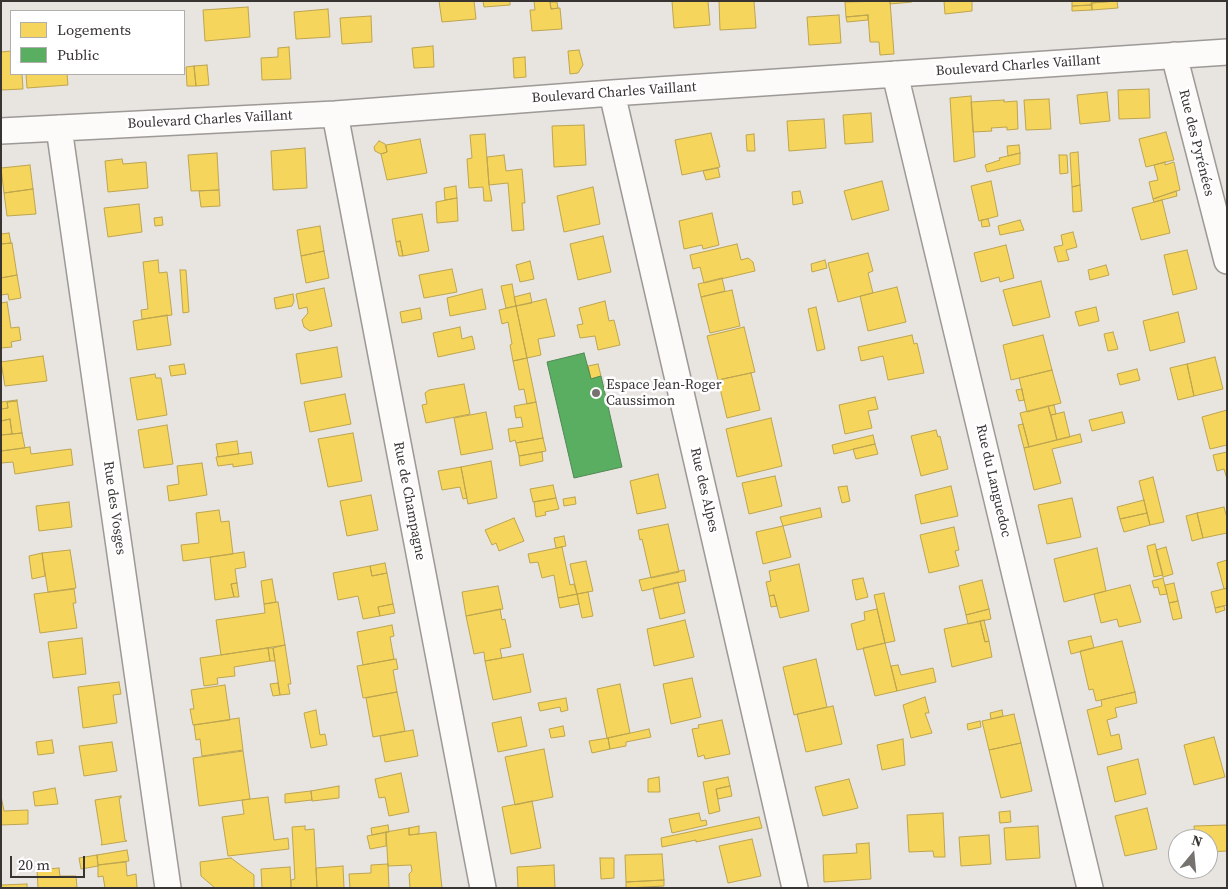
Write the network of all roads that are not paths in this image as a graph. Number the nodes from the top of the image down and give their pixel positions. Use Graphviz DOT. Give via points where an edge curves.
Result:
graph roads {
  1 [pos="1227,52"];
  2 [pos="1174,55"];
  3 [pos="895,74"];
  4 [pos="612,93"];
  5 [pos="335,114"];
  6 [pos="59,128"];
  7 [pos="1,131"];
  8 [pos="1227,261"];
  9 [pos="168,888"];
  10 [pos="483,888"];
  11 [pos="795,888"];
  12 [pos="1090,888"];
  1 -- 2 [label="street, Boulevard Charles Vaillant"];
  2 -- 3 [label="street, Boulevard Charles Vaillant"];
  2 -- 8 [label="street, Rue des Pyrénées"];
  3 -- 4 [label="street, Boulevard Charles Vaillant"];
  3 -- 12 [label="street, Rue du Languedoc"];
  4 -- 5 [label="street, Boulevard Charles Vaillant"];
  4 -- 11 [label="street, Rue des Alpes"];
  5 -- 6 [label="street, Boulevard Charles Vaillant"];
  5 -- 10 [label="street, Rue de Champagne"];
  6 -- 7 [label="street, Boulevard Charles Vaillant"];
  6 -- 9 [label="street, Rue des Vosges"];
}
